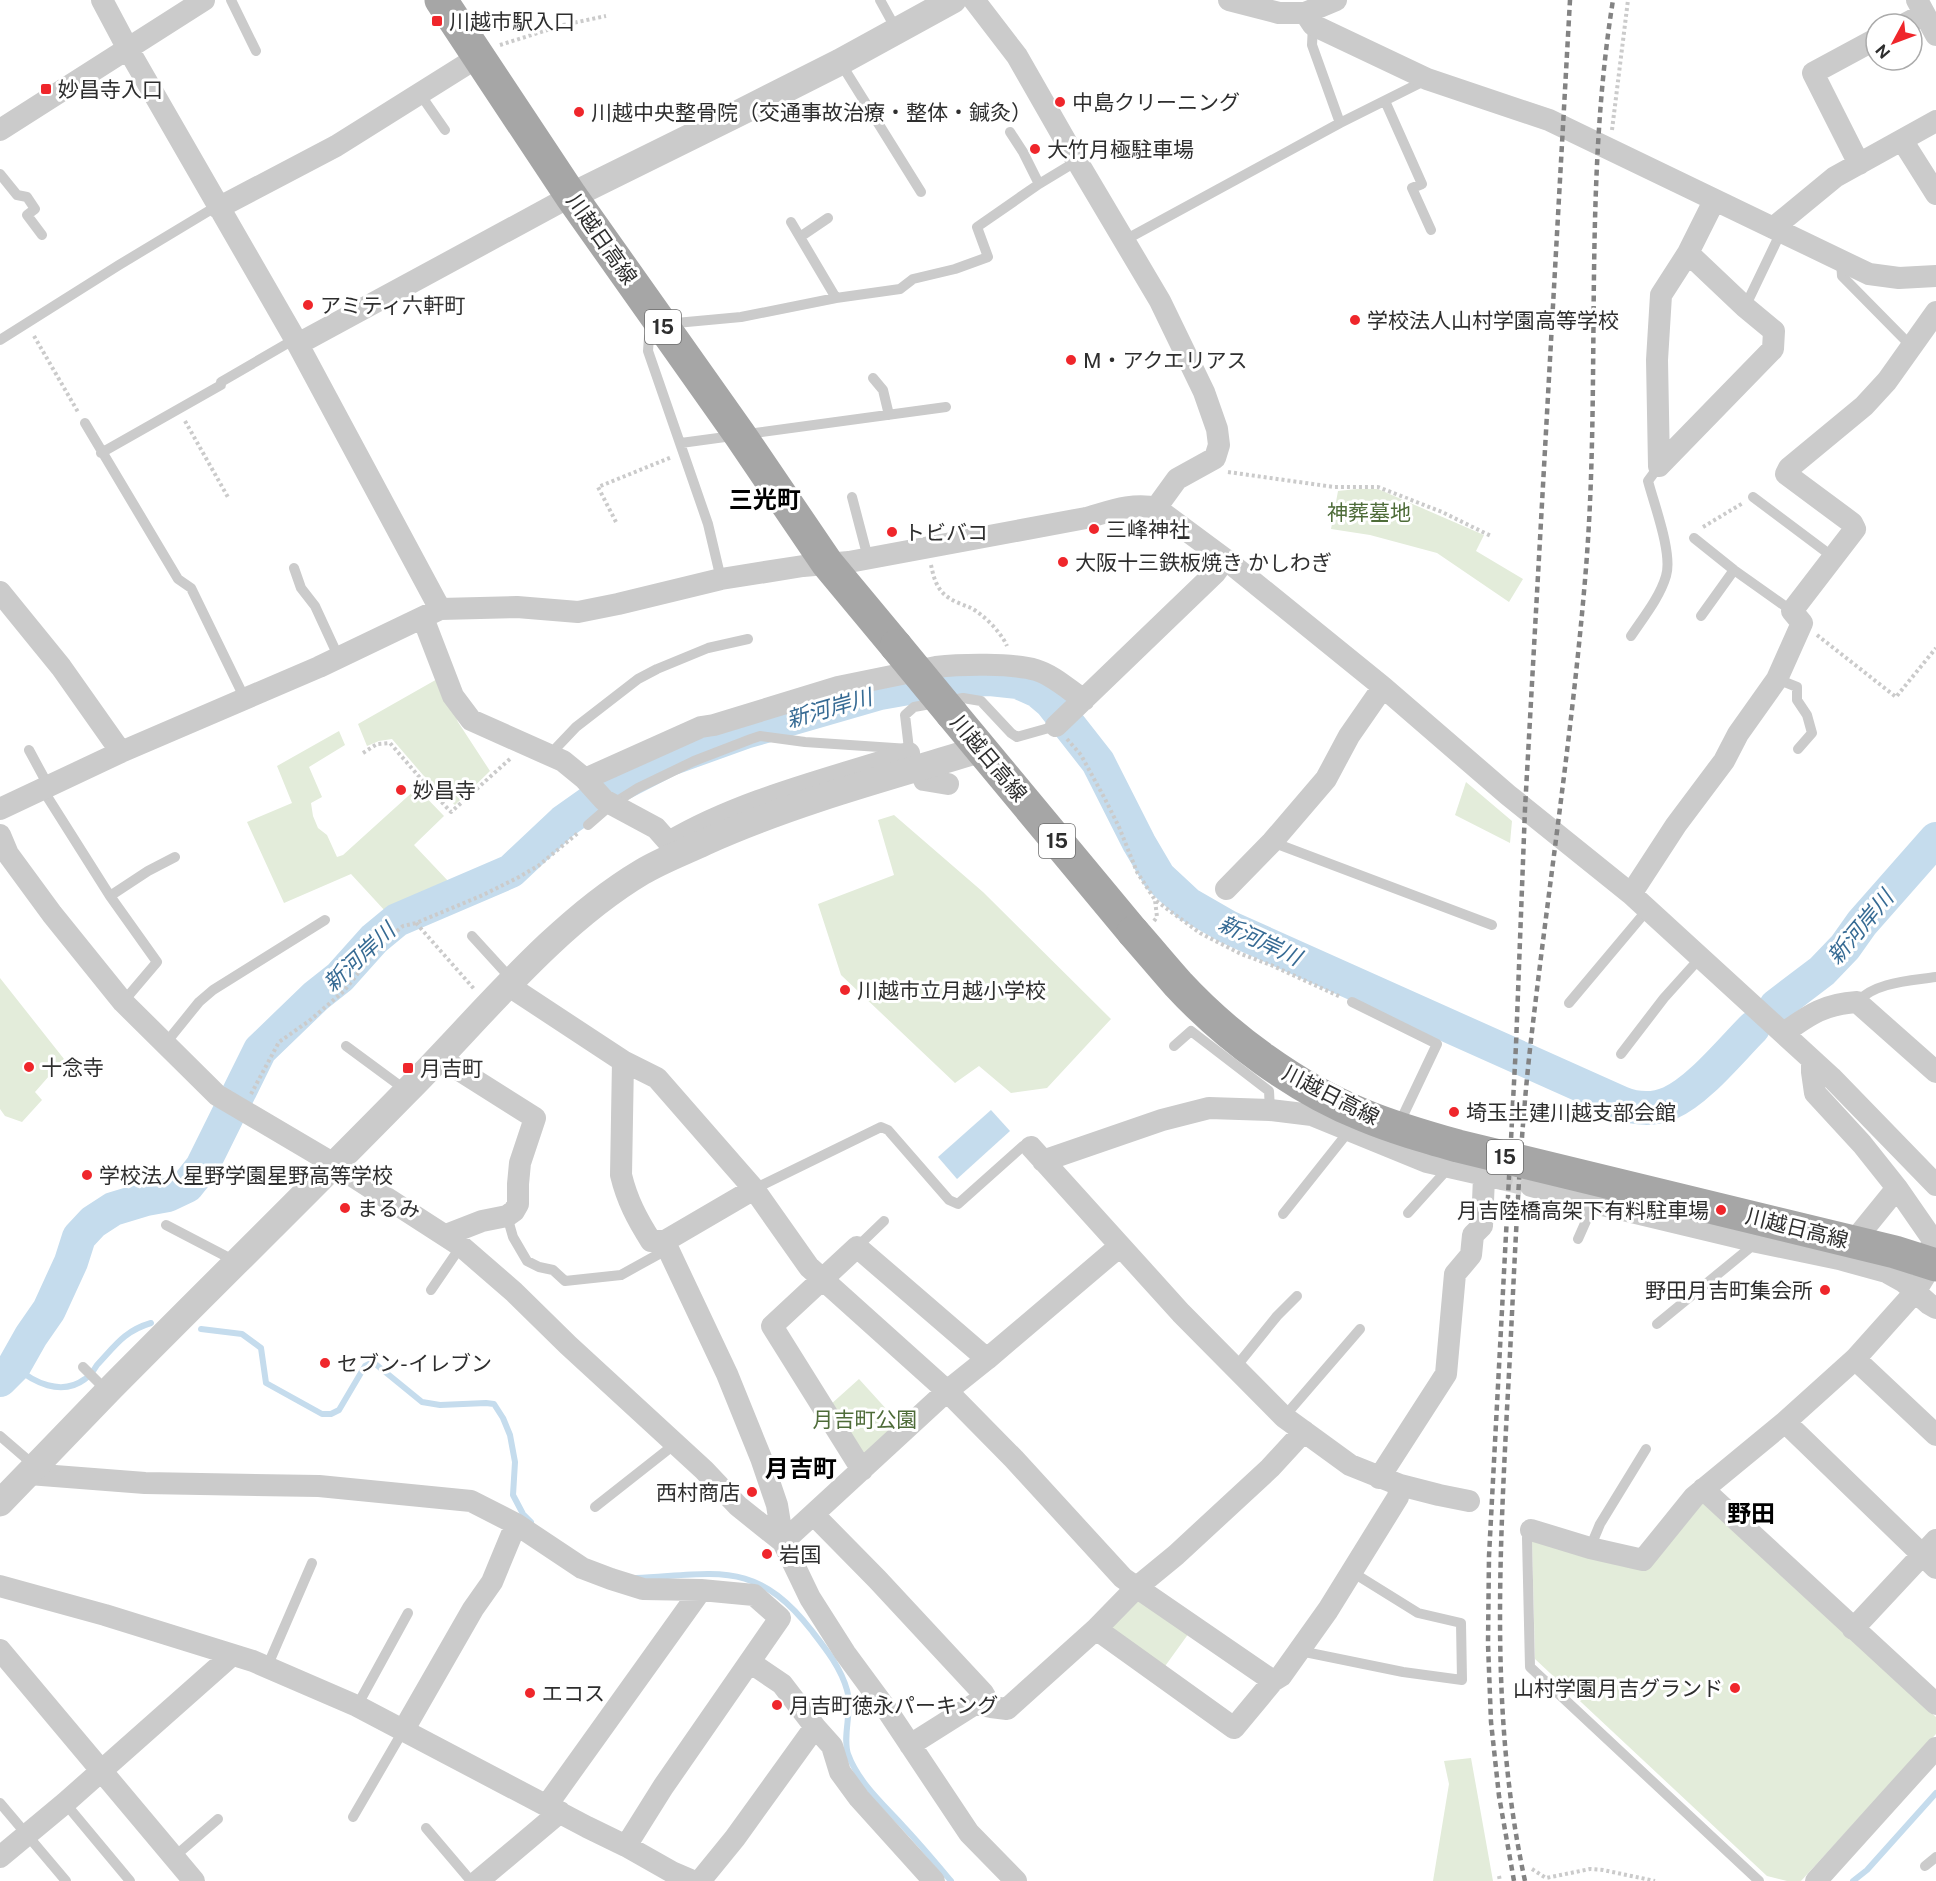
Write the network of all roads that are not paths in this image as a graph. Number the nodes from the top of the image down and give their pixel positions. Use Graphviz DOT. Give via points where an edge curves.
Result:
graph roads {
  1 [pos="102,0"];
  2 [pos="204,0"];
  3 [pos="231,0"];
  4 [pos="441,0"];
  5 [pos="880,0"];
  6 [pos="953,0"];
  7 [pos="974,0"];
  8 [pos="1229,0"];
  9 [pos="1336,0"];
  10 [pos="1309,19"];
  11 [pos="1924,22"];
  12 [pos="896,30"];
  13 [pos="1936,35"];
  14 [pos="1864,45"];
  15 [pos="128,49"];
  16 [pos="256,51"];
  17 [pos="486,52"];
  18 [pos="840,62"];
  19 [pos="1427,79"];
  20 [pos="420,94"];
  21 [pos="1385,101"];
  22 [pos="1936,121"];
  23 [pos="1340,123"];
  24 [pos="0,130"];
  25 [pos="444,130"];
  26 [pos="1010,132"];
  27 [pos="1902,140"];
  28 [pos="1077,161"];
  29 [pos="1859,164"];
  30 [pos="0,174"];
  31 [pos="1039,184"];
  32 [pos="921,192"];
  33 [pos="1936,194"];
  34 [pos="571,195"];
  35 [pos="1714,201"];
  36 [pos="218,207"];
  37 [pos="828,218"];
  38 [pos="791,222"];
  39 [pos="1431,230"];
  40 [pos="1777,230"];
  41 [pos="42,235"];
  42 [pos="800,237"];
  43 [pos="1125,240"];
  44 [pos="1688,253"];
  45 [pos="1841,262"];
  46 [pos="1936,276"];
  47 [pos="836,298"];
  48 [pos="1744,307"];
  49 [pos="1936,312"];
  50 [pos="663,326"];
  51 [pos="0,340"];
  52 [pos="296,341"];
  53 [pos="1912,347"];
  54 [pos="873,378"];
  55 [pos="946,407"];
  56 [pos="889,415"];
  57 [pos="85,423"];
  58 [pos="740,435"];
  59 [pos="683,448"];
  60 [pos="101,453"];
  61 [pos="1659,466"];
  62 [pos="852,496"];
  63 [pos="1753,497"];
  64 [pos="1156,508"];
  65 [pos="1694,538"];
  66 [pos="1833,557"];
  67 [pos="868,558"];
  68 [pos="1226,559"];
  69 [pos="827,563"];
  70 [pos="294,568"];
  71 [pos="1734,570"];
  72 [pos="721,579"];
  73 [pos="1,597"];
  74 [pos="432,614"];
  75 [pos="1701,616"];
  76 [pos="1797,617"];
  77 [pos="1631,636"];
  78 [pos="748,639"];
  79 [pos="339,658"];
  80 [pos="1777,679"];
  81 [pos="1383,687"];
  82 [pos="245,700"];
  83 [pos="1080,704"];
  84 [pos="1056,726"];
  85 [pos="982,749"];
  86 [pos="1798,749"];
  87 [pos="29,750"];
  88 [pos="121,752"];
  89 [pos="545,752"];
  90 [pos="910,752"];
  91 [pos="924,780"];
  92 [pos="948,784"];
  93 [pos="46,789"];
  94 [pos="598,792"];
  95 [pos="0,809"];
  96 [pos="588,825"];
  97 [pos="1272,842"];
  98 [pos="674,848"];
  99 [pos="3,850"];
  100 [pos="175,857"];
  101 [pos="1226,890"];
  102 [pos="110,896"];
  103 [pos="1640,902"];
  104 [pos="325,920"];
  105 [pos="1492,925"];
  106 [pos="472,936"];
  107 [pos="1700,958"];
  108 [pos="1936,978"];
  109 [pos="511,983"];
  110 [pos="123,1002"];
  111 [pos="1352,1002"];
  112 [pos="1857,1002"];
  113 [pos="1569,1003"];
  114 [pos="1784,1033"];
  115 [pos="165,1044"];
  116 [pos="346,1046"];
  117 [pos="1174,1046"];
  118 [pos="1621,1054"];
  119 [pos="440,1058"];
  120 [pos="1812,1060"];
  121 [pos="623,1061"];
  122 [pos="1936,1072"];
  123 [pos="407,1091"];
  124 [pos="1270,1110"];
  125 [pos="1349,1131"];
  126 [pos="1388,1146"];
  127 [pos="1037,1154"];
  128 [pos="334,1164"];
  129 [pos="1447,1166"];
  130 [pos="1936,1185"];
  131 [pos="1531,1186"];
  132 [pos="1897,1188"];
  133 [pos="754,1189"];
  134 [pos="1594,1203"];
  135 [pos="1283,1214"];
  136 [pos="1408,1214"];
  137 [pos="507,1216"];
  138 [pos="884,1221"];
  139 [pos="166,1225"];
  140 [pos="1578,1239"];
  141 [pos="454,1240"];
  142 [pos="1757,1242"];
  143 [pos="667,1245"];
  144 [pos="1120,1246"];
  145 [pos="857,1248"];
  146 [pos="1839,1259"];
  147 [pos="237,1262"];
  148 [pos="1936,1265"];
  149 [pos="824,1280"];
  150 [pos="431,1290"];
  151 [pos="1915,1292"];
  152 [pos="1297,1296"];
  153 [pos="1936,1308"];
  154 [pos="1657,1324"];
  155 [pos="1359,1329"];
  156 [pos="987,1359"];
  157 [pos="1855,1359"];
  158 [pos="83,1367"];
  159 [pos="1235,1368"];
  160 [pos="102,1386"];
  161 [pos="947,1391"];
  162 [pos="1284,1417"];
  163 [pos="1785,1422"];
  164 [pos="1304,1431"];
  165 [pos="1936,1435"];
  166 [pos="0,1436"];
  167 [pos="675,1444"];
  168 [pos="1646,1449"];
  169 [pos="862,1470"];
  170 [pos="32,1471"];
  171 [pos="1390,1481"];
  172 [pos="1702,1489"];
  173 [pos="1469,1501"];
  174 [pos="0,1503"];
  175 [pos="595,1507"];
  176 [pos="814,1515"];
  177 [pos="516,1524"];
  178 [pos="1531,1530"];
  179 [pos="783,1542"];
  180 [pos="1590,1548"];
  181 [pos="1931,1554"];
  182 [pos="312,1563"];
  183 [pos="1352,1572"];
  184 [pos="0,1586"];
  185 [pos="1137,1587"];
  186 [pos="701,1590"];
  187 [pos="810,1598"];
  188 [pos="408,1613"];
  189 [pos="780,1618"];
  190 [pos="1096,1629"];
  191 [pos="1853,1629"];
  192 [pos="0,1650"];
  193 [pos="1299,1651"];
  194 [pos="232,1655"];
  195 [pos="751,1663"];
  196 [pos="267,1667"];
  197 [pos="1273,1681"];
  198 [pos="1936,1704"];
  199 [pos="357,1706"];
  200 [pos="991,1707"];
  201 [pos="815,1727"];
  202 [pos="403,1731"];
  203 [pos="910,1745"];
  204 [pos="1936,1748"];
  205 [pos="101,1770"];
  206 [pos="0,1803"];
  207 [pos="65,1803"];
  208 [pos="553,1809"];
  209 [pos="353,1817"];
  210 [pos="218,1819"];
  211 [pos="426,1828"];
  212 [pos="27,1834"];
  213 [pos="626,1846"];
  214 [pos="0,1857"];
  215 [pos="174,1857"];
  216 [pos="1936,1857"];
  217 [pos="1925,1866"];
  218 [pos="676,1878"];
  219 [pos="66,1881"];
  220 [pos="130,1881"];
  221 [pos="194,1881"];
  222 [pos="471,1881"];
  223 [pos="478,1881"];
  224 [pos="700,1881"];
  225 [pos="934,1881"];
  226 [pos="1016,1881"];
  227 [pos="1759,1881"];
  228 [pos="1816,1881"];
  1 -- 15 [label="street"];
  2 -- 15 [label="street"];
  3 -- 16 [label="lane"];
  4 -- 17 [label="main road, 川越日高線 / 15"];
  5 -- 12 [label="lane"];
  6 -- 12 [label="street"];
  7 -- 28 [label="street" via="1017,56"];
  8 -- 10 [label="street"];
  9 -- 10 [label="street"];
  10 -- 19 [label="street"];
  10 -- 23 [label="lane" via="1312,45"];
  11 -- 13 [label="street"];
  12 -- 18 [label="street"];
  14 -- 29 [label="street" via="1813,73"];
  15 -- 24 [label="street"];
  15 -- 36 [label="street"];
  17 -- 20 [label="street"];
  17 -- 34 [label="main road, 川越日高線 / 15"];
  18 -- 32 [label="lane"];
  18 -- 34 [label="street"];
  19 -- 21 [label="lane"];
  19 -- 35 [label="street" via="1550,120"];
  20 -- 25 [label="lane"];
  20 -- 36 [label="street" via="336,146"];
  21 -- 23 [label="lane"];
  21 -- 39 [label="lane" via="1422,184 1413,188"];
  22 -- 27 [label="street"];
  23 -- 43 [label="lane"];
  26 -- 31 [label="lane"];
  27 -- 29 [label="street"];
  27 -- 33 [label="street"];
  28 -- 31 [label="lane"];
  28 -- 43 [label="street"];
  29 -- 40 [label="street" via="1835,177"];
  30 -- 41 [label="lane" via="17,195 27,197 35,209 27,215"];
  31 -- 47 [label="lane" via="977,227 988,256 914,279 900,289"];
  34 -- 50 [label="main road, 川越日高線 / 15"];
  34 -- 52 [label="street"];
  35 -- 40 [label="street"];
  35 -- 44 [label="street"];
  36 -- 51 [label="lane"];
  36 -- 52 [label="street"];
  37 -- 42 [label="lane"];
  38 -- 42 [label="lane"];
  40 -- 45 [label="street"];
  40 -- 48 [label="lane"];
  42 -- 47 [label="lane"];
  43 -- 64 [label="street" via="1204,392 1219,445 1215,458 1177,479"];
  44 -- 48 [label="street"];
  44 -- 61 [label="street" via="1661,295 1657,360"];
  45 -- 46 [label="street" via="1869,274 1899,278"];
  45 -- 53 [label="lane" via="1842,276"];
  47 -- 50 [label="lane" via="741,317"];
  48 -- 61 [label="street" via="1774,331 1773,349"];
  49 -- 53 [label="street"];
  50 -- 58 [label="main road, 川越日高線 / 15"];
  50 -- 59 [label="lane" via="649,337 648,351"];
  52 -- 60 [label="lane"];
  52 -- 74 [label="street"];
  53 -- 66 [label="street" via="1864,405 1786,474 1852,523 1855,529"];
  54 -- 56 [label="lane" via="883,390"];
  55 -- 56 [label="lane"];
  56 -- 58 [label="lane"];
  57 -- 60 [label="lane"];
  58 -- 59 [label="lane"];
  58 -- 69 [label="main road, 川越日高線 / 15"];
  59 -- 72 [label="lane"];
  60 -- 82 [label="lane" via="178,579 191,588"];
  61 -- 77 [label="lane" via="1648,481 1666,548 1667,575"];
  62 -- 67 [label="lane"];
  63 -- 66 [label="lane"];
  64 -- 67 [label="street" via="1124,508"];
  64 -- 68 [label="street"];
  65 -- 71 [label="lane"];
  66 -- 76 [label="street"];
  67 -- 69 [label="street"];
  68 -- 81 [label="street"];
  68 -- 83 [label="street"];
  69 -- 72 [label="street"];
  69 -- 85 [label="main road, 川越日高線 / 15, bridge"];
  70 -- 79 [label="lane"];
  71 -- 75 [label="lane"];
  71 -- 76 [label="lane"];
  72 -- 74 [label="street" via="578,612 517,607"];
  73 -- 88 [label="street" via="61,667"];
  74 -- 79 [label="street"];
  74 -- 89 [label="street" via="453,696 471,720"];
  76 -- 80 [label="street"];
  78 -- 89 [label="lane" via="708,648 638,679 576,727 557,747"];
  79 -- 82 [label="street"];
  80 -- 86 [label="lane" via="1797,687 1797,699 1808,715 1812,733"];
  80 -- 103 [label="street" via="1724,761 1676,825"];
  81 -- 97 [label="street" via="1349,736 1326,779"];
  81 -- 103 [label="street"];
  82 -- 88 [label="street"];
  83 -- 84 [label="street"];
  83 -- 94 [label="street" via="1048,675 1036,670 1015,666 936,667 838,687 701,727"];
  84 -- 90 [label="lane" via="1017,737 981,701 963,698 914,707 907,712"];
  85 -- 98 [label="street"];
  85 -- 148 [label="main road, 川越日高線 / 15, bridge" via="1179,985 1237,1038 1296,1080 1362,1115 1458,1146"];
  87 -- 93 [label="lane"];
  88 -- 93 [label="street"];
  89 -- 94 [label="street" via="563,761"];
  90 -- 94 [label="lane" via="760,736 662,776"];
  90 -- 98 [label="street" via="695,827"];
  91 -- 92 [label="street"];
  93 -- 95 [label="street"];
  93 -- 102 [label="lane"];
  94 -- 96 [label="lane"];
  94 -- 98 [label="street" via="656,828"];
  97 -- 101 [label="street"];
  97 -- 105 [label="lane"];
  98 -- 109 [label="street" via="590,909"];
  99 -- 110 [label="street"];
  100 -- 102 [label="lane"];
  102 -- 110 [label="lane" via="157,962"];
  103 -- 107 [label="street"];
  103 -- 113 [label="lane"];
  104 -- 115 [label="lane" via="213,990"];
  106 -- 109 [label="lane"];
  107 -- 114 [label="street"];
  107 -- 118 [label="lane"];
  108 -- 112 [label="lane" via="1876,988"];
  109 -- 119 [label="street"];
  109 -- 121 [label="street"];
  110 -- 115 [label="street"];
  111 -- 126 [label="lane" via="1437,1044"];
  112 -- 114 [label="street" via="1824,1007"];
  112 -- 122 [label="street"];
  114 -- 120 [label="street"];
  115 -- 128 [label="street" via="217,1095"];
  116 -- 123 [label="lane"];
  117 -- 124 [label="lane" via="1191,1031 1269,1091"];
  119 -- 123 [label="street"];
  119 -- 137 [label="street" via="536,1118 520,1164 518,1204"];
  120 -- 130 [label="street"];
  120 -- 132 [label="street" via="1815,1093"];
  121 -- 133 [label="street" via="657,1078"];
  121 -- 143 [label="street" via="621,1175 625,1194 651,1241"];
  123 -- 128 [label="street"];
  124 -- 125 [label="street" via="1312,1115"];
  124 -- 127 [label="street" via="1209,1108"];
  125 -- 126 [label="street"];
  125 -- 135 [label="lane"];
  126 -- 129 [label="street"];
  127 -- 133 [label="lane" via="1023,1146 958,1204 949,1200 888,1130 880,1127"];
  127 -- 144 [label="street"];
  128 -- 141 [label="street"];
  128 -- 147 [label="street"];
  129 -- 136 [label="lane"];
  129 -- 171 [label="street" via="1493,1178 1482,1226 1473,1235 1472,1255 1455,1274 1446,1374"];
  131 -- 134 [label="street"];
  132 -- 146 [label="street"];
  132 -- 151 [label="street" via="1931,1237 1933,1248 1934,1261"];
  133 -- 143 [label="street"];
  133 -- 149 [label="street" via="809,1267"];
  134 -- 140 [label="lane"];
  134 -- 142 [label="street"];
  137 -- 141 [label="street" via="482,1221"];
  137 -- 143 [label="lane" via="513,1237 527,1261 553,1270 565,1281 621,1275"];
  138 -- 145 [label="lane"];
  139 -- 147 [label="lane"];
  141 -- 150 [label="lane"];
  141 -- 167 [label="street"];
  142 -- 146 [label="street"];
  142 -- 154 [label="lane"];
  143 -- 179 [label="street" via="761,1458 777,1505"];
  144 -- 156 [label="street"];
  144 -- 159 [label="street"];
  145 -- 149 [label="street"];
  145 -- 156 [label="street"];
  146 -- 151 [label="street" via="1886,1272"];
  147 -- 160 [label="street"];
  149 -- 161 [label="street"];
  149 -- 169 [label="street" via="772,1326"];
  151 -- 153 [label="street"];
  151 -- 157 [label="street"];
  152 -- 159 [label="lane"];
  155 -- 162 [label="lane"];
  156 -- 161 [label="street"];
  157 -- 163 [label="street"];
  157 -- 165 [label="street"];
  158 -- 160 [label="lane"];
  159 -- 162 [label="street"];
  160 -- 170 [label="street"];
  161 -- 169 [label="street"];
  161 -- 185 [label="street" via="1123,1578"];
  162 -- 164 [label="street"];
  163 -- 172 [label="street"];
  163 -- 181 [label="street"];
  164 -- 171 [label="street" via="1350,1464"];
  164 -- 185 [label="street" via="1270,1468"];
  166 -- 170 [label="lane"];
  167 -- 175 [label="lane"];
  167 -- 179 [label="street" via="738,1506"];
  168 -- 180 [label="lane" via="1600,1524"];
  169 -- 176 [label="street"];
  170 -- 174 [label="street"];
  170 -- 177 [label="street" via="145,1483 319,1486 417,1495 471,1501"];
  171 -- 173 [label="street"];
  171 -- 183 [label="street" via="1398,1497"];
  172 -- 180 [label="street" via="1643,1560"];
  172 -- 191 [label="street"];
  176 -- 179 [label="street"];
  176 -- 200 [label="street" via="975,1684"];
  177 -- 186 [label="street" via="582,1568 611,1579 643,1589"];
  177 -- 202 [label="street" via="492,1582"];
  178 -- 180 [label="street"];
  178 -- 227 [label="lane" via="1527,1538 1530,1667"];
  179 -- 187 [label="street"];
  181 -- 191 [label="street"];
  182 -- 196 [label="lane"];
  183 -- 193 [label="street"];
  183 -- 193 [label="lane" via="1418,1613 1461,1623 1462,1680"];
  184 -- 194 [label="street"];
  185 -- 190 [label="street"];
  185 -- 197 [label="street"];
  186 -- 189 [label="street" via="754,1595"];
  186 -- 208 [label="street"];
  187 -- 189 [label="street"];
  187 -- 203 [label="street"];
  188 -- 199 [label="lane"];
  189 -- 195 [label="street"];
  190 -- 197 [label="street" via="1234,1728"];
  190 -- 200 [label="street" via="1007,1709"];
  191 -- 198 [label="street"];
  192 -- 205 [label="street"];
  193 -- 197 [label="street"];
  194 -- 196 [label="street"];
  194 -- 205 [label="street"];
  195 -- 201 [label="street" via="782,1684"];
  195 -- 213 [label="street"];
  196 -- 199 [label="street"];
  199 -- 202 [label="street"];
  200 -- 203 [label="street" via="975,1704"];
  201 -- 224 [label="street"];
  201 -- 225 [label="street" via="832,1746 840,1772 859,1798"];
  202 -- 208 [label="street"];
  202 -- 209 [label="lane"];
  203 -- 226 [label="street" via="969,1833"];
  204 -- 228 [label="street"];
  205 -- 207 [label="street"];
  205 -- 215 [label="street"];
  206 -- 212 [label="lane"];
  207 -- 212 [label="street"];
  207 -- 220 [label="lane"];
  208 -- 213 [label="street"];
  208 -- 223 [label="street"];
  210 -- 215 [label="lane"];
  211 -- 222 [label="lane"];
  212 -- 214 [label="street"];
  212 -- 219 [label="lane"];
  213 -- 218 [label="street"];
  215 -- 221 [label="street"];
  216 -- 217 [label="lane"];
}
